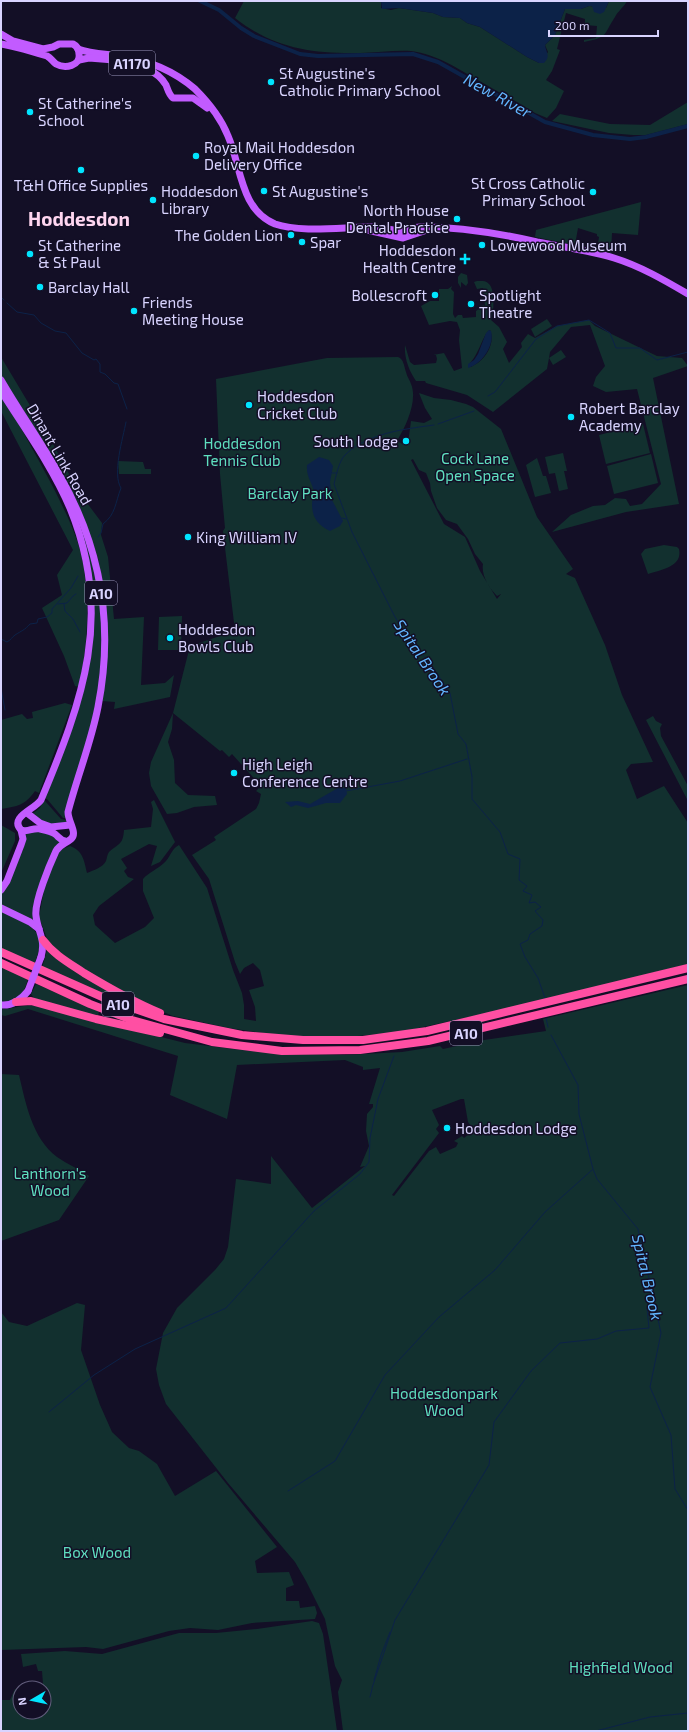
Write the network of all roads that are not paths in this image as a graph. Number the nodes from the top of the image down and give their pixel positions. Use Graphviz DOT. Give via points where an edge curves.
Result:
graph roads {
  1 [pos="1,34"];
  2 [pos="1,44"];
  3 [pos="53,47"];
  4 [pos="78,49"];
  5 [pos="53,60"];
  6 [pos="79,60"];
  7 [pos="171,73"];
  8 [pos="184,98"];
  9 [pos="217,116"];
  10 [pos="688,294"];
  11 [pos="1,380"];
  12 [pos="1,391"];
  13 [pos="26,813"];
  14 [pos="70,825"];
  15 [pos="22,830"];
  16 [pos="66,841"];
  17 [pos="1,890"];
  18 [pos="1,908"];
  19 [pos="39,929"];
  20 [pos="43,940"];
  21 [pos="1,952"];
  22 [pos="1,963"];
  23 [pos="688,968"];
  24 [pos="688,979"];
  25 [pos="16,1002"];
  26 [pos="1,1005"];
  27 [pos="242,1035"];
  28 [pos="202,1039"];
  1 -- 3 [label="main road" via="13,41 38,48"];
  2 -- 5 [label="main road"];
  3 -- 4 [label="main road" via="66,43 73,44"];
  3 -- 5 [label="main road"];
  4 -- 6 [label="main road"];
  4 -- 7 [label="main road, A1170" via="142,61"];
  5 -- 6 [label="main road" via="56,64 66,66"];
  6 -- 8 [label="main road, A1170" via="94,58 141,66 160,77 171,97"];
  7 -- 8 [label="main road, A1170" via="187,88 188,93"];
  7 -- 9 [label="main road, A1170" via="195,90"];
  8 -- 9 [label="main road, A1170" via="197,100"];
  9 -- 10 [label="main road, A1170" via="230,142 251,204 263,217 282,226 361,228 403,234 408,228 414,227 488,231 610,257 648,272"];
  11 -- 14 [label="main road, Dinant Link Road / A10" via="71,495 87,531 100,580 104,635 101,688 92,734 68,812"];
  12 -- 13 [label="main road, Dinant Link Road / A10" via="45,460 70,508 84,554 91,596 89,655 79,701 40,800"];
  13 -- 14 [label="main road" via="51,827"];
  13 -- 15 [label="main road" via="18,819 18,826"];
  14 -- 16 [label="main road, Dinant Link Road" via="74,830 73,837"];
  15 -- 16 [label="main road" via="42,829"];
  15 -- 17 [label="main road" via="20,849 7,882"];
  16 -- 19 [label="main road" via="53,857 37,903"];
  18 -- 19 [label="main road"];
  19 -- 20 [label="main road"];
  20 -- 25 [label="main road, bridge" via="44,948 28,991"];
  20 -- 27 [label="highway" via="55,954 128,999 162,1014"];
  21 -- 27 [label="highway, A10" via="77,987 140,1012 189,1026"];
  22 -- 28 [label="highway, A10" via="117,1015"];
  23 -- 27 [label="highway, A10" via="451,1026 395,1036 323,1041"];
  24 -- 28 [label="highway, A10" via="404,1046 360,1050 282,1051"];
  25 -- 26 [label="main road"];
  25 -- 28 [label="highway" via="31,1002 130,1027"];
}
